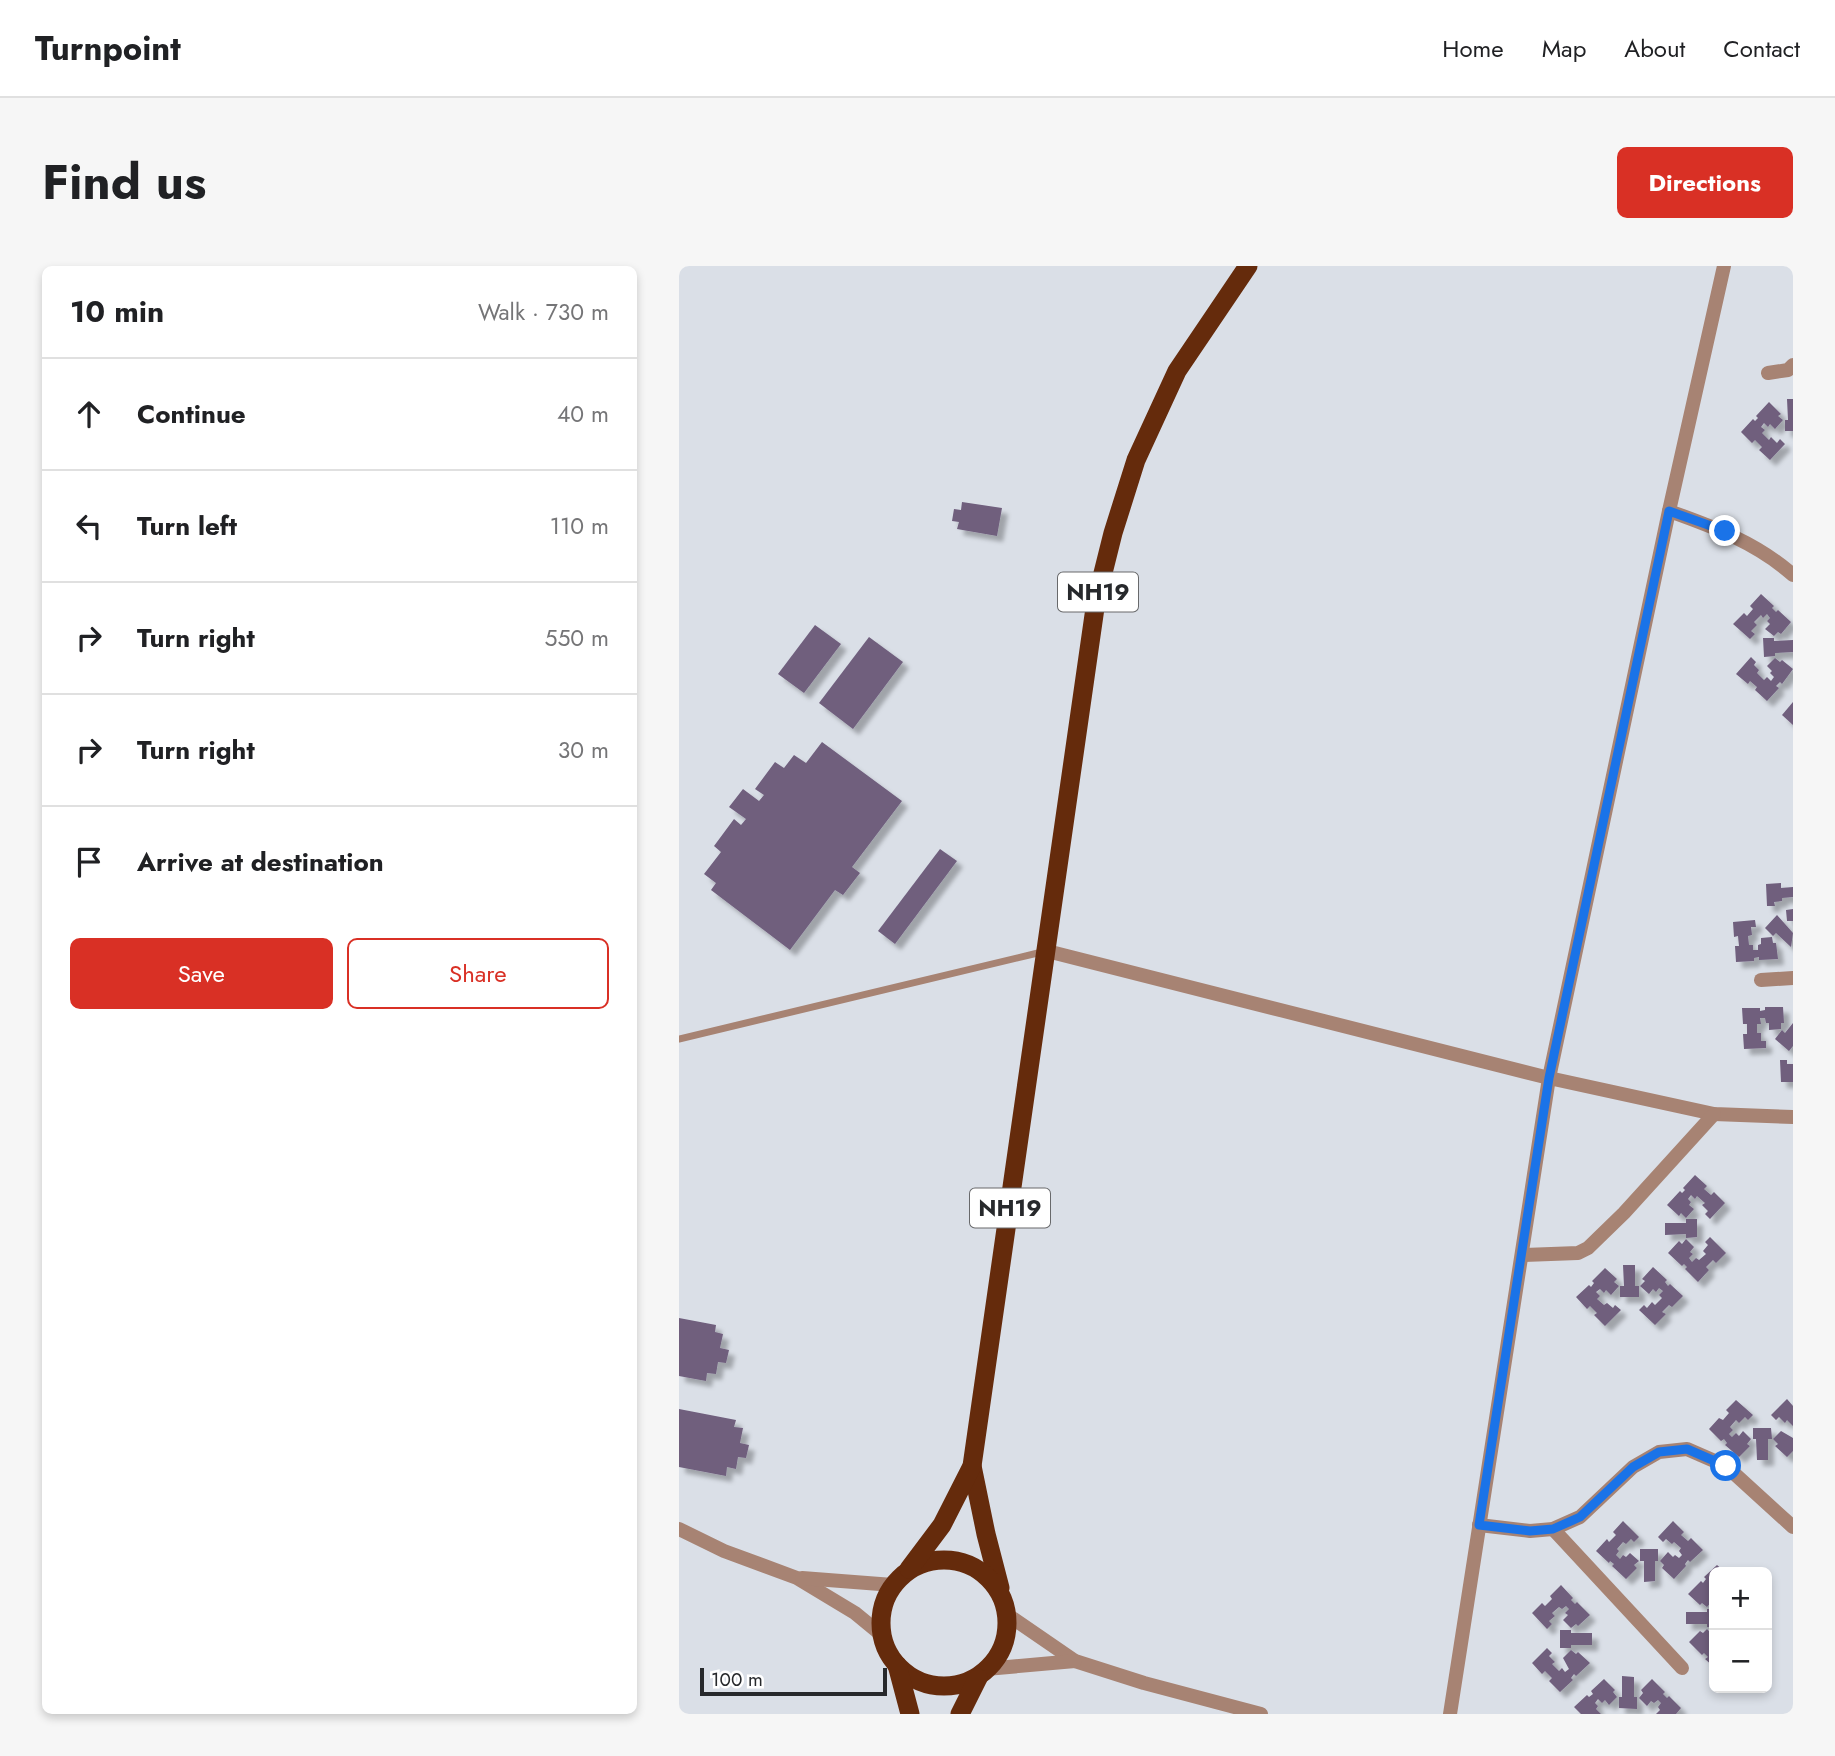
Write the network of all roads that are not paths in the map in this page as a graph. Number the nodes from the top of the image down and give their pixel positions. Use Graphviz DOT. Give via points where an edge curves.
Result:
graph roads {
  1 [pos="1248,266"];
  2 [pos="1724,266"];
  3 [pos="1793,365"];
  4 [pos="1768,373"];
  5 [pos="1669,511"];
  6 [pos="1793,575"];
  7 [pos="1047,951"];
  8 [pos="1793,978"];
  9 [pos="1761,980"];
  10 [pos="679,1039"];
  11 [pos="1549,1078"];
  12 [pos="1714,1114"];
  13 [pos="1793,1117"];
  14 [pos="1522,1255"];
  15 [pos="972,1466"];
  16 [pos="1479,1525"];
  17 [pos="1793,1527"];
  18 [pos="679,1529"];
  19 [pos="1553,1529"];
  20 [pos="909,1569"];
  21 [pos="797,1578"];
  22 [pos="893,1585"];
  23 [pos="1003,1604"];
  24 [pos="883,1636"];
  25 [pos="1075,1661"];
  26 [pos="897,1665"];
  27 [pos="1682,1668"];
  28 [pos="982,1674"];
  29 [pos="910,1714"];
  30 [pos="960,1714"];
  31 [pos="1261,1714"];
  32 [pos="1450,1714"];
  1 -- 7 [label="highway, NH19" via="1177,371 1136,460 1113,533 1096,601"];
  2 -- 5 [label="street"];
  3 -- 4 [label="street"];
  5 -- 6 [label="street" via="1725,531 1772,557"];
  5 -- 11 [label="street"];
  7 -- 10 [label="lane"];
  7 -- 11 [label="street"];
  7 -- 15 [label="highway, NH19"];
  8 -- 9 [label="street"];
  11 -- 12 [label="street"];
  11 -- 14 [label="street"];
  12 -- 13 [label="street"];
  12 -- 14 [label="street" via="1588,1248 1578,1253"];
  14 -- 16 [label="street"];
  15 -- 20 [label="highway, NH19" via="943,1525"];
  15 -- 23 [label="highway, NH19"];
  16 -- 19 [label="street"];
  16 -- 32 [label="street"];
  17 -- 19 [label="street" via="1726,1466 1687,1449 1659,1452 1633,1467 1580,1517"];
  18 -- 21 [label="street"];
  19 -- 27 [label="street"];
  20 -- 22 [label="highway, NH19"];
  20 -- 23 [label="highway, NH19" via="930,1560 973,1566 990,1579"];
  21 -- 22 [label="street"];
  21 -- 24 [label="street"];
  22 -- 24 [label="highway, NH19" via="883,1605"];
  23 -- 25 [label="street"];
  23 -- 28 [label="highway, NH19" via="1006,1638 999,1655"];
  24 -- 26 [label="highway, NH19"];
  25 -- 28 [label="street"];
  25 -- 31 [label="street"];
  26 -- 28 [label="highway" via="934,1685 953,1686"];
  26 -- 29 [label="highway, NH19"];
  28 -- 30 [label="highway, NH19"];
}
